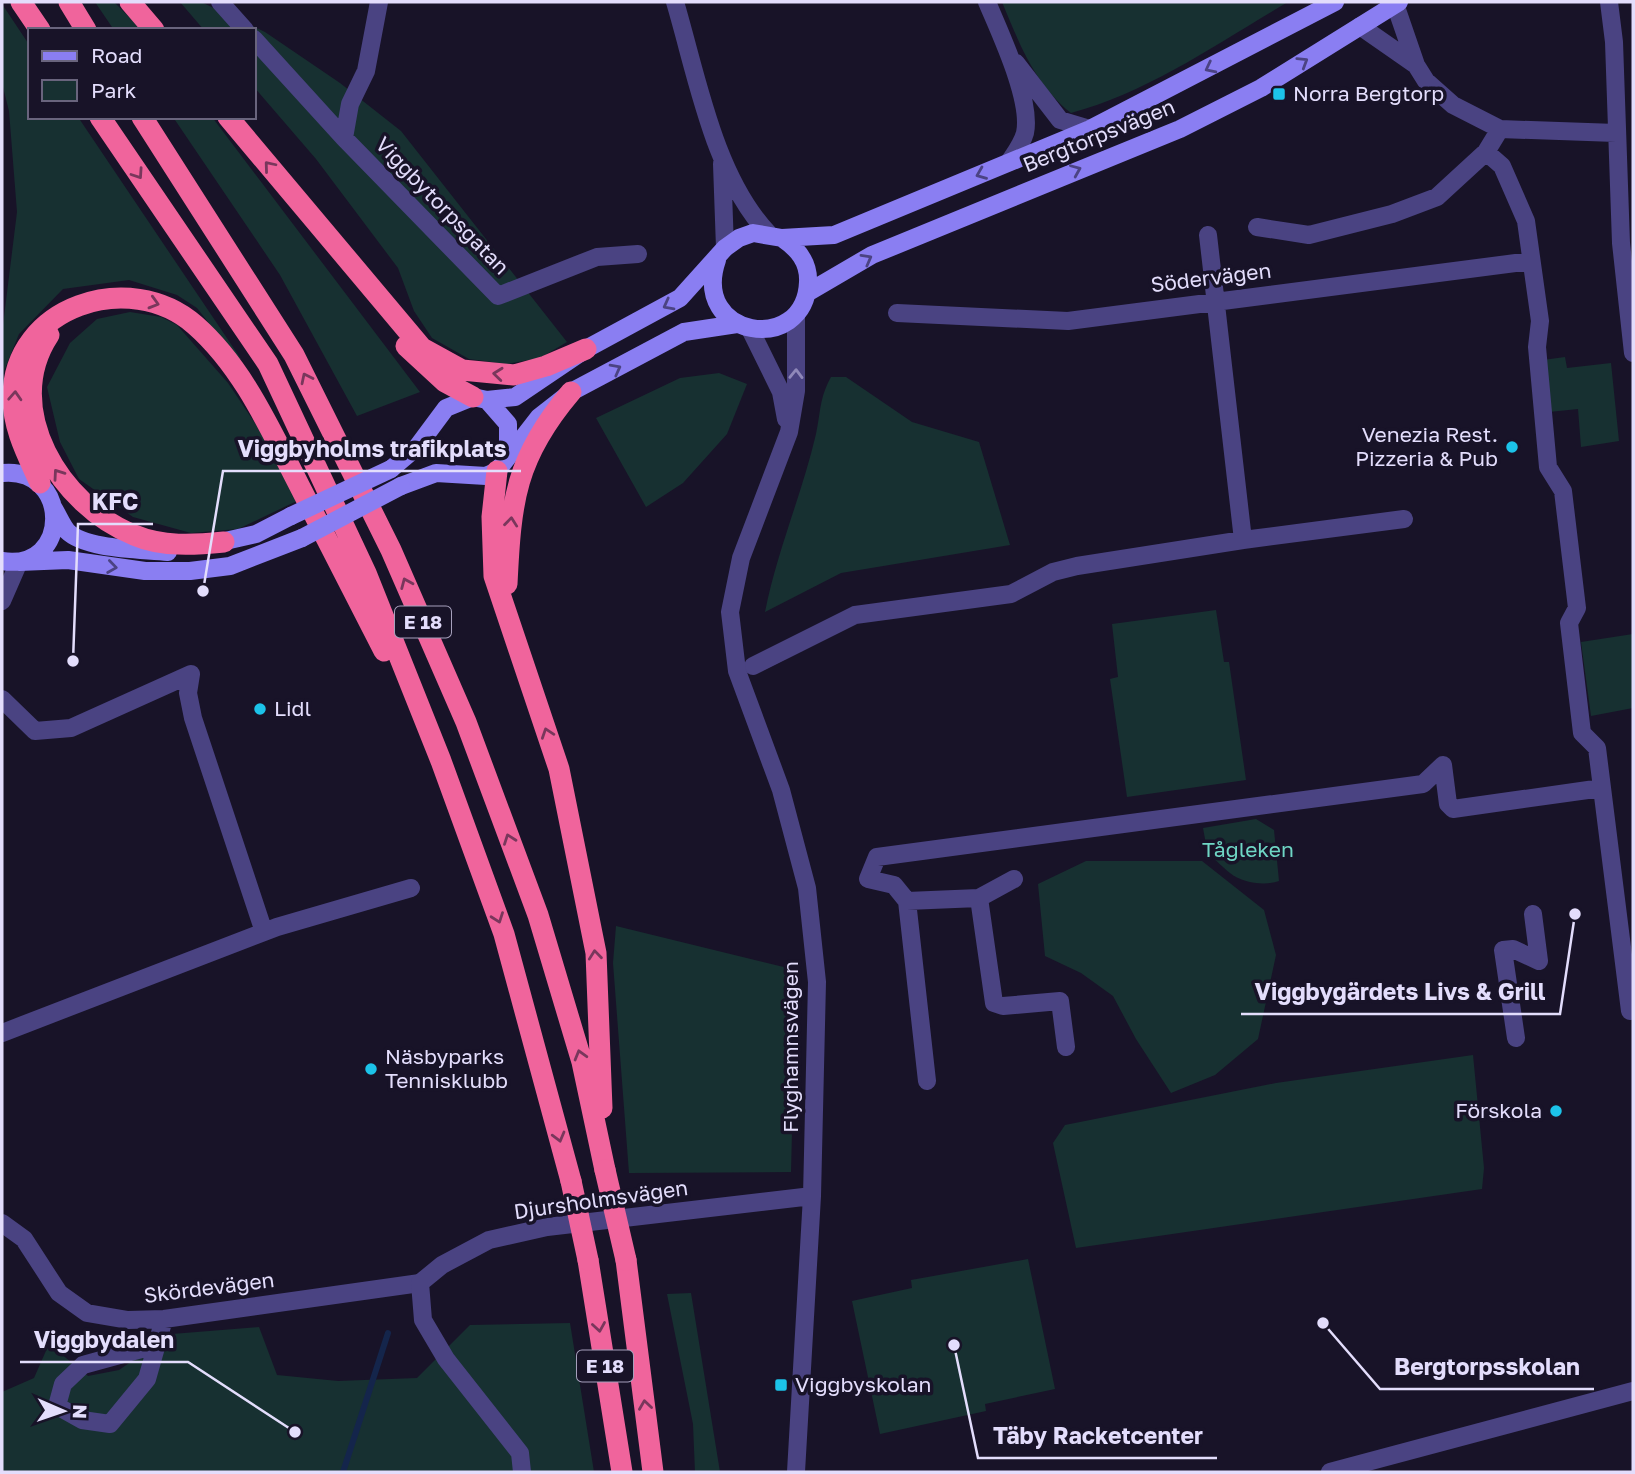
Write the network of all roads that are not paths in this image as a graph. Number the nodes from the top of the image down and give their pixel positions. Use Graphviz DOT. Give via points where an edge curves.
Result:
graph roads {
  1 [pos="21,2"];
  2 [pos="69,2"];
  3 [pos="130,2"];
  4 [pos="220,2"];
  5 [pos="379,2"];
  6 [pos="675,2"];
  7 [pos="987,2"];
  8 [pos="1335,2"];
  9 [pos="1609,2"];
  10 [pos="1397,3"];
  11 [pos="1360,26"];
  12 [pos="39,28"];
  13 [pos="85,28"];
  14 [pos="152,28"];
  15 [pos="243,28"];
  16 [pos="256,41"];
  17 [pos="1009,54"];
  18 [pos="1416,65"];
  19 [pos="101,119"];
  20 [pos="143,119"];
  21 [pos="230,119"];
  22 [pos="1090,129"];
  23 [pos="1500,129"];
  24 [pos="1616,133"];
  25 [pos="344,138"];
  26 [pos="1486,152"];
  27 [pos="721,157"];
  28 [pos="1009,162"];
  29 [pos="310,214"];
  30 [pos="1257,227"];
  31 [pos="1208,235"];
  32 [pos="775,236"];
  33 [pos="721,253"];
  34 [pos="638,254"];
  35 [pos="1531,261"];
  36 [pos="807,293"];
  37 [pos="1215,300"];
  38 [pos="88,303"];
  39 [pos="897,313"];
  40 [pos="796,315"];
  41 [pos="743,327"];
  42 [pos="586,349"];
  43 [pos="1633,353"];
  44 [pos="571,392"];
  45 [pos="480,398"];
  46 [pos="789,432"];
  47 [pos="503,464"];
  48 [pos="2,473"];
  49 [pos="40,483"];
  50 [pos="53,508"];
  51 [pos="1404,519"];
  52 [pos="1243,540"];
  53 [pos="223,542"];
  54 [pos="10,561"];
  55 [pos="2,601"];
  56 [pos="506,614"];
  57 [pos="752,666"];
  58 [pos="2,699"];
  59 [pos="441,761"];
  60 [pos="1602,788"];
  61 [pos="1014,879"];
  62 [pos="411,888"];
  63 [pos="979,898"];
  64 [pos="907,901"];
  65 [pos="1533,914"];
  66 [pos="264,932"];
  67 [pos="1630,1011"];
  68 [pos="2,1033"];
  69 [pos="1516,1038"];
  70 [pos="1066,1046"];
  71 [pos="927,1081"];
  72 [pos="604,1170"];
  73 [pos="812,1196"];
  74 [pos="2,1223"];
  75 [pos="420,1283"];
  76 [pos="164,1319"];
  77 [pos="156,1345"];
  78 [pos="1633,1391"];
  79 [pos="522,1472"];
  80 [pos="622,1472"];
  81 [pos="653,1472"];
  82 [pos="796,1472"];
  83 [pos="1330,1472"];
  1 -- 12 [label="highway"];
  2 -- 13 [label="highway"];
  3 -- 14 [label="highway"];
  4 -- 15 [label="street"];
  5 -- 25 [label="street" via="366,71 350,104"];
  6 -- 27 [label="street"];
  7 -- 17 [label="street"];
  8 -- 22 [label="main road, Bergtorpsvägen, one-way"];
  9 -- 24 [label="street"];
  10 -- 11 [label="main road, Bergtorpsvägen"];
  10 -- 18 [label="street"];
  11 -- 18 [label="street"];
  36 -- 11 [label="main road, Bergtorpsvägen, one-way" via="872,255 1180,129 1261,88"];
  16 -- 25 [label="street, Viggbytorpsgatan"];
  17 -- 22 [label="street" via="1060,120"];
  17 -- 28 [label="street" via="1025,131"];
  18 -- 23 [label="street" via="1426,81 1453,105"];
  19 -- 59 [label="highway, E 18, one-way" via="268,364 366,573"];
  72 -- 20 [label="highway, E 18, one-way" via="582,1062 538,915 466,722 397,562 294,355"];
  29 -- 21 [label="highway, one-way"];
  22 -- 28 [label="main road, Bergtorpsvägen"];
  23 -- 24 [label="street"];
  23 -- 26 [label="street, Södervägen"];
  24 -- 43 [label="street"];
  25 -- 34 [label="street, Viggbytorpsgatan" via="498,296 597,257"];
  26 -- 30 [label="street, Södervägen" via="1437,197 1392,214 1309,235"];
  26 -- 35 [label="street" via="1502,166 1526,221"];
  27 -- 32 [label="street" via="751,215"];
  27 -- 33 [label="street"];
  28 -- 32 [label="main road, Bergtorpsvägen, one-way" via="834,235"];
  42 -- 29 [label="highway, one-way" via="514,375 462,370 422,348"];
  29 -- 45 [label="highway" via="415,358 445,382"];
  31 -- 37 [label="street"];
  32 -- 33 [label="main road, Bergtorpsvägen" via="738,238"];
  32 -- 36 [label="main road" via="803,258"];
  33 -- 41 [label="main road" via="712,273 712,289 717,304"];
  33 -- 42 [label="main road, Bergtorpsvägen, one-way" via="680,298"];
  35 -- 37 [label="street, Södervägen"];
  35 -- 60 [label="street" via="1540,321 1537,347 1548,467 1563,491 1577,608 1569,623 1583,733 1597,748"];
  36 -- 40 [label="main road"];
  37 -- 39 [label="street, Södervägen" via="1068,321"];
  37 -- 52 [label="street"];
  49 -- 38 [label="highway, one-way" via="19,435 13,397 22,357 37,334 57,317"];
  53 -- 38 [label="highway, one-way" via="184,546 135,536 102,519 72,493 52,467 36,427 32,380 41,348 56,325"];
  38 -- 59 [label="highway, one-way" via="106,297 140,299 172,308 213,341 257,403"];
  40 -- 41 [label="main road" via="763,330"];
  46 -- 40 [label="street, Flyghamnsvägen, one-way" via="796,391"];
  44 -- 41 [label="main road, one-way" via="684,332"];
  41 -- 46 [label="street" via="781,392"];
  42 -- 45 [label="main road, Bergtorpsvägen" via="515,397"];
  44 -- 47 [label="main road" via="539,417"];
  56 -- 44 [label="highway, one-way" via="510,518 523,462 545,423"];
  45 -- 47 [label="main road" via="508,424"];
  45 -- 53 [label="main road, Bergtorpsvägen, bridge" via="446,408 416,447 391,469 256,534"];
  46 -- 73 [label="street, Flyghamnsvägen" via="741,558 730,612 737,671 781,790 807,888 817,982"];
  54 -- 47 [label="main road, one-way, bridge" via="68,561 145,571 230,566 302,538 401,486 436,473 486,476"];
  47 -- 56 [label="highway" via="492,517 495,576"];
  48 -- 49 [label="main road" via="27,475"];
  49 -- 50 [label="main road, Bergtorpsvägen"];
  50 -- 53 [label="main road, Bergtorpsvägen" via="67,531 95,544 170,552"];
  50 -- 54 [label="main road" via="55,524 47,544 39,552"];
  51 -- 52 [label="street"];
  52 -- 57 [label="street" via="1077,566 1053,572 1012,594 855,615"];
  54 -- 55 [label="street"];
  72 -- 56 [label="highway, one-way" via="596,953 559,769"];
  58 -- 66 [label="street" via="35,731 71,727 191,674 188,693 193,718"];
  59 -- 80 [label="highway, E 18, one-way, bridge" via="504,934 571,1181"];
  60 -- 64 [label="street" via="1453,809 1448,804 1443,765 1423,784 877,857 869,879 894,885"];
  60 -- 67 [label="street"];
  61 -- 63 [label="street"];
  62 -- 66 [label="street"];
  63 -- 64 [label="street"];
  63 -- 70 [label="street" via="994,1003 1060,1001"];
  64 -- 71 [label="street"];
  65 -- 69 [label="street" via="1539,961 1513,949 1503,950"];
  66 -- 68 [label="street"];
  81 -- 72 [label="highway, E 18, one-way, bridge" via="625,1260"];
  73 -- 75 [label="street, Djursholmsvägen" via="547,1227 489,1240 442,1265"];
  73 -- 82 [label="street, Flyghamnsvägen"];
  74 -- 76 [label="street, Skördevägen" via="24,1239 58,1293 87,1313 128,1320"];
  75 -- 76 [label="street, Skördevägen"];
  75 -- 79 [label="street" via="424,1320 446,1359 520,1453"];
  76 -- 77 [label="street"];
  77 -- 77 [label="street" via="83,1364 63,1384 57,1406 82,1420 110,1424 147,1379"];
  78 -- 83 [label="street"];
}
